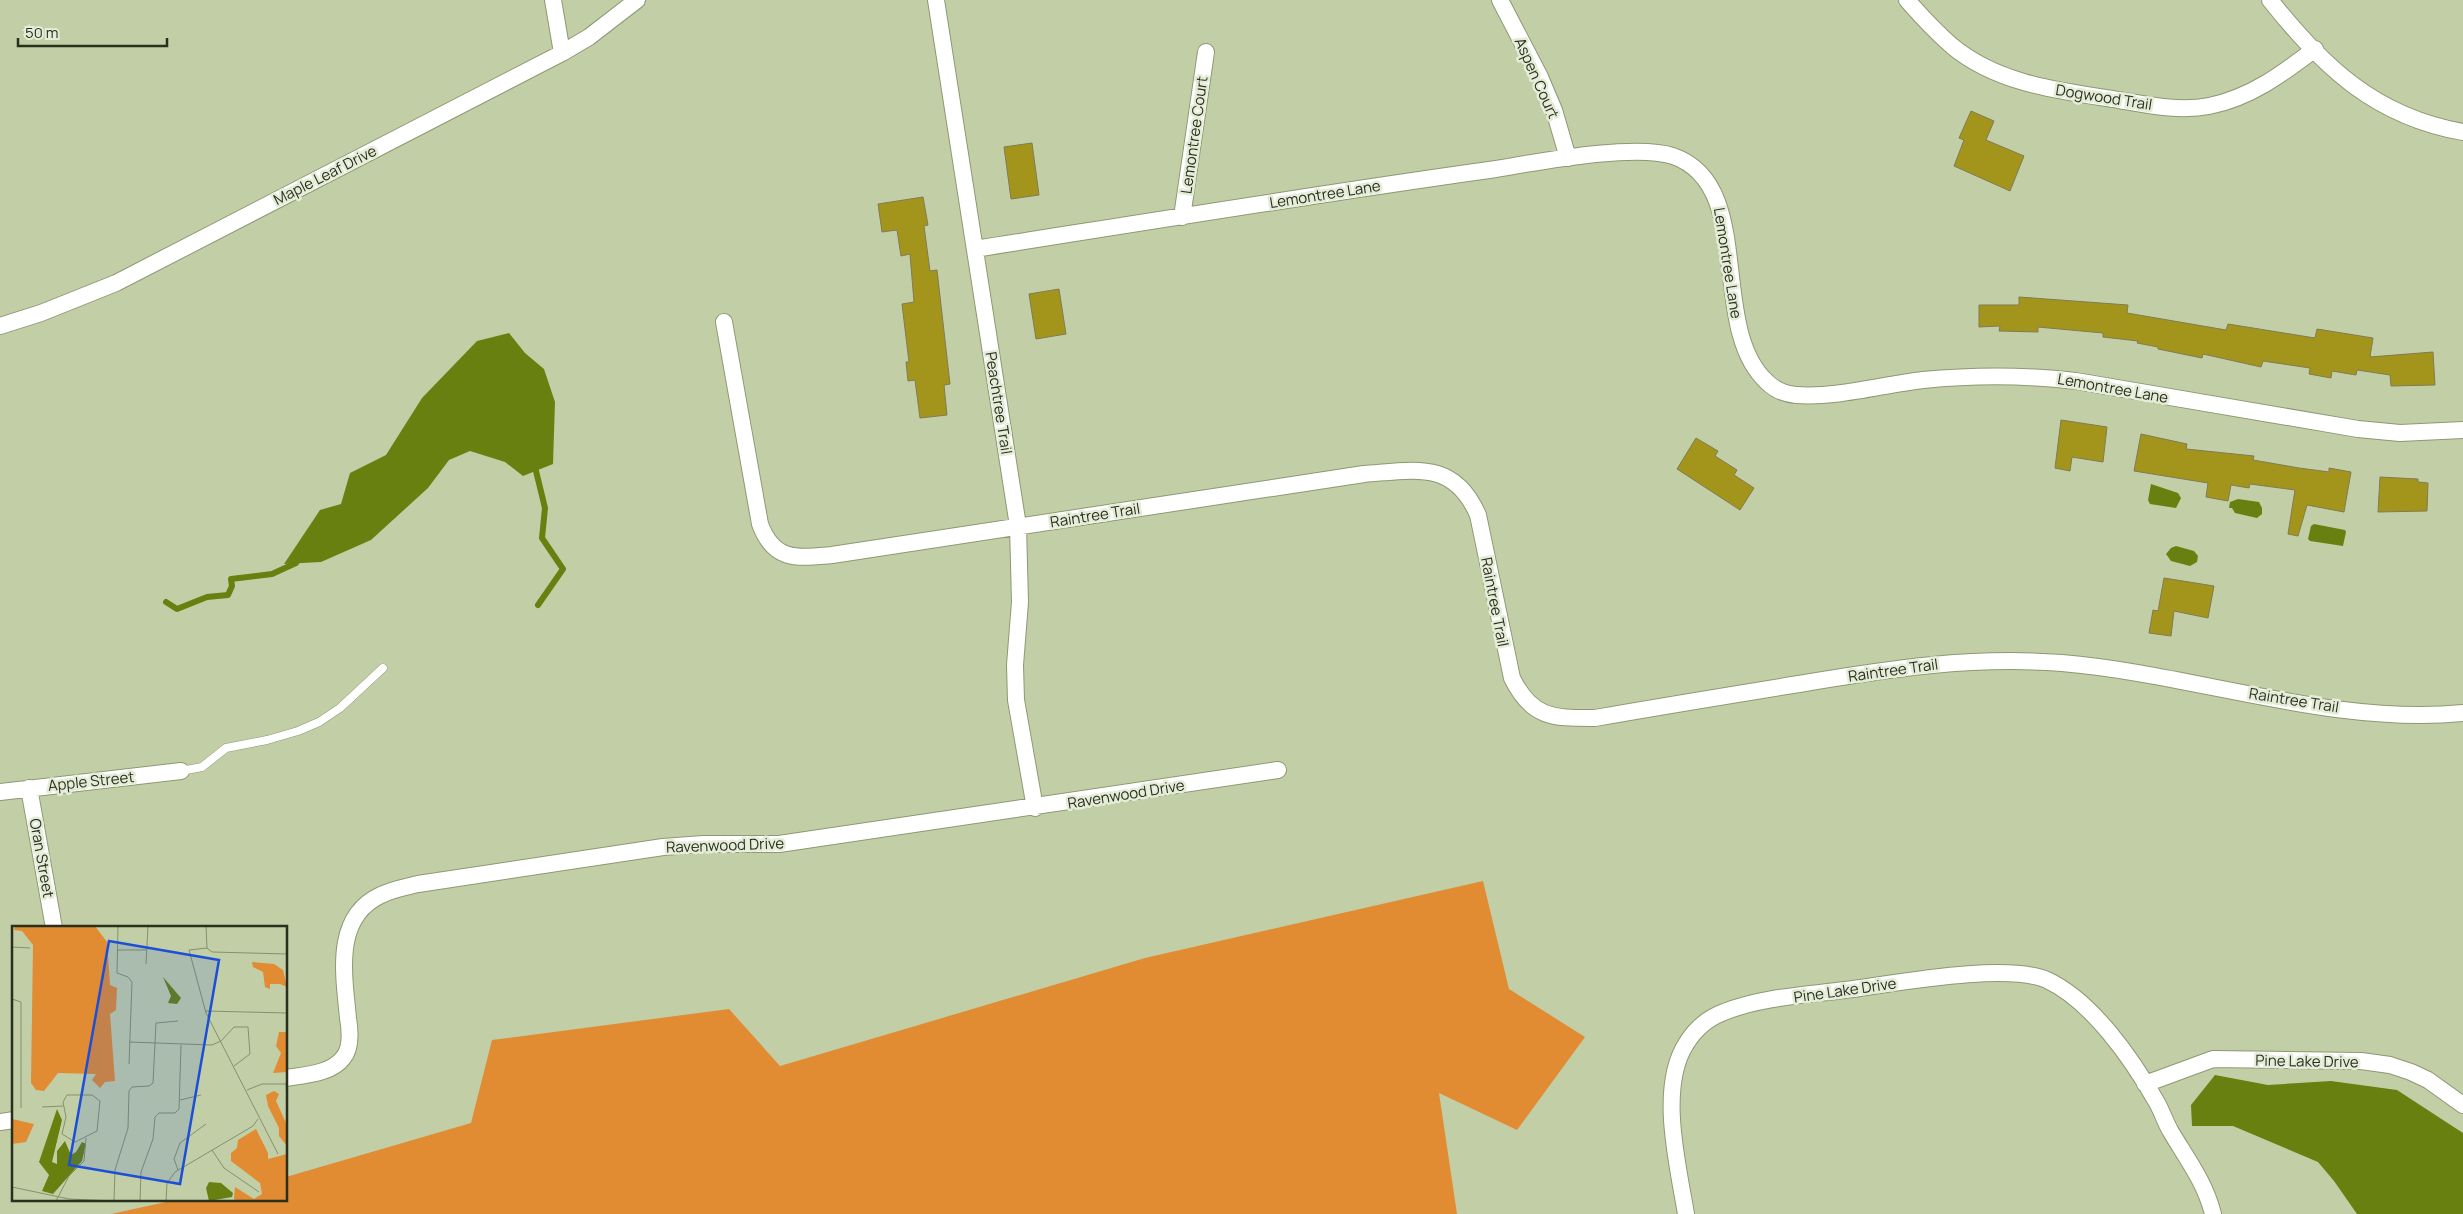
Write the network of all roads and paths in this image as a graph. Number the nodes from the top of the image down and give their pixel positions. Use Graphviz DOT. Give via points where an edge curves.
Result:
graph roads {
  1 [pos="553,0"];
  2 [pos="637,0"];
  3 [pos="936,0"];
  4 [pos="1500,0"];
  5 [pos="1907,0"];
  6 [pos="2270,0"];
  7 [pos="2315,50"];
  8 [pos="1206,52"];
  9 [pos="562,53"];
  10 [pos="2463,132"];
  11 [pos="1568,158"];
  12 [pos="1182,217"];
  13 [pos="975,249"];
  14 [pos="724,322"];
  15 [pos="0,326"];
  16 [pos="2463,430"];
  17 [pos="1018,526"];
  18 [pos="384,668"];
  19 [pos="2463,714"];
  20 [pos="1278,770"];
  21 [pos="181,771"];
  22 [pos="29,788"];
  23 [pos="0,792"];
  24 [pos="1036,808"];
  25 [pos="54,926"];
  26 [pos="288,1078"];
  27 [pos="2145,1084"];
  28 [pos="2463,1105"];
  29 [pos="1686,1214"];
  30 [pos="2213,1214"];
  1 -- 9 [label="street"];
  2 -- 9 [label="street, Maple Leaf Drive" via="589,37"];
  3 -- 13 [label="street, Peachtree Trail"];
  4 -- 11 [label="street, Aspen Court" via="1540,77"];
  5 -- 7 [label="street, Dogwood Trail" via="1953,46 1992,70 2047,88 2181,109 2207,107 2242,96 2275,79"];
  6 -- 7 [label="street"];
  7 -- 10 [label="street" via="2344,78 2388,109 2438,128"];
  8 -- 12 [label="street, Lemontree Court"];
  9 -- 15 [label="street, Maple Leaf Drive" via="116,283"];
  11 -- 12 [label="street, Lemontree Lane"];
  11 -- 16 [label="street, Lemontree Lane" via="1631,152 1660,153 1684,161 1704,177 1712,187 1720,210 1739,330 1746,353 1766,382 1792,395 1924,380 2031,376 2076,380 2358,429 2400,433"];
  12 -- 13 [label="street, Lemontree Lane"];
  13 -- 17 [label="street, Peachtree Trail"];
  14 -- 17 [label="street, Raintree Trail" via="760,524 765,539 773,548 801,558"];
  17 -- 19 [label="street, Raintree Trail" via="1364,474 1410,471 1448,477 1471,498 1478,515 1512,678 1521,696 1539,711 1566,718 1595,718 1872,672 1959,661 2007,660 2128,671 2318,705 2397,715"];
  17 -- 24 [label="street, Peachtree Trail" via="1020,602 1016,700"];
  18 -- 21 [label="lane" via="340,708 319,722 268,740 226,748 202,767"];
  20 -- 24 [label="street, Ravenwood Drive"];
  21 -- 22 [label="street, Apple Street"];
  22 -- 23 [label="street, Apple Street"];
  22 -- 25 [label="street, Oran Street"];
  24 -- 26 [label="street, Ravenwood Drive" via="779,844 662,847 395,890 371,901 357,914 344,943 342,965 349,1025 349,1044 344,1058 321,1071"];
  27 -- 28 [label="street, Pine Lake Drive" via="2213,1059 2361,1061 2411,1072"];
  27 -- 29 [label="street, Pine Lake Drive" via="2112,1037 2086,1008 2062,989 2029,975 1997,973 1934,978 1744,1006 1723,1012 1700,1026 1684,1045 1678,1062 1672,1110"];
  27 -- 30 [label="street, Pine Lake Drive" via="2205,1186"];
}
